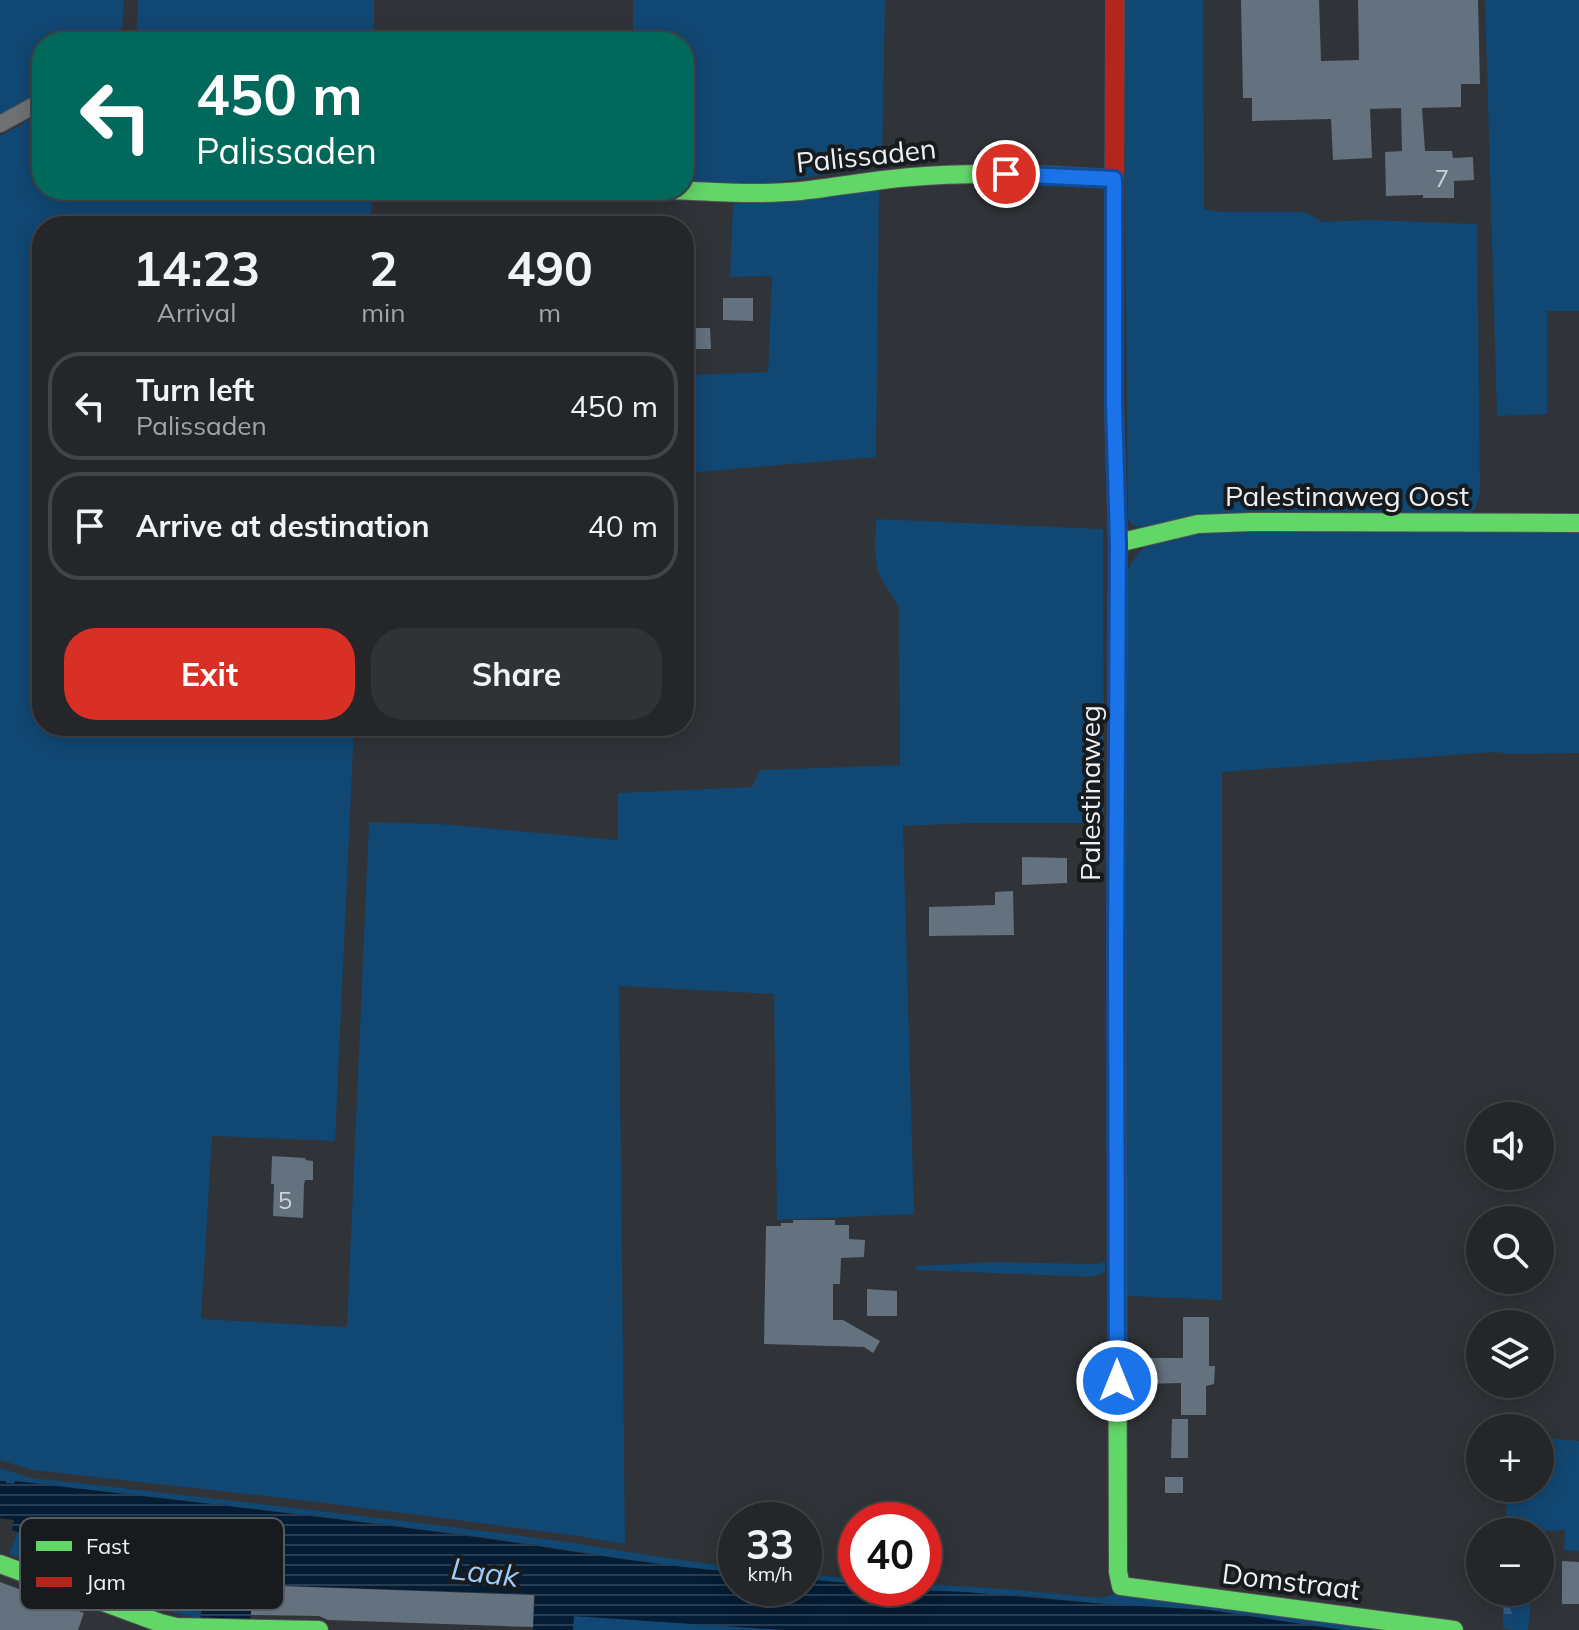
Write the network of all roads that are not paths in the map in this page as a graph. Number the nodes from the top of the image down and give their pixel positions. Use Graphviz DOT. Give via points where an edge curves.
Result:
graph roads {
  1 [pos="1115,0"];
  2 [pos="32,106"];
  3 [pos="0,124"];
  4 [pos="1114,179"];
  5 [pos="694,191"];
  6 [pos="1579,523"];
  7 [pos="1118,543"];
  8 [pos="0,1564"];
  9 [pos="20,1571"];
  10 [pos="1121,1586"];
  11 [pos="125,1610"];
  12 [pos="176,1628"];
  13 [pos="252,1629"];
  14 [pos="319,1630"];
  15 [pos="1454,1630"];
  1 -- 4 [label="street, Palestinaweg"];
  2 -- 3 [label="street"];
  4 -- 5 [label="street, Palissaden" via="961,174 799,191"];
  4 -- 7 [label="street, Palestinaweg"];
  6 -- 7 [label="street, Palestinaweg Oost" via="1198,524"];
  7 -- 10 [label="street, Palestinaweg"];
  8 -- 9 [label="street"];
  10 -- 15 [label="street, Domstraat"];
  11 -- 12 [label="street"];
  12 -- 13 [label="street"];
  13 -- 14 [label="street"];
}
